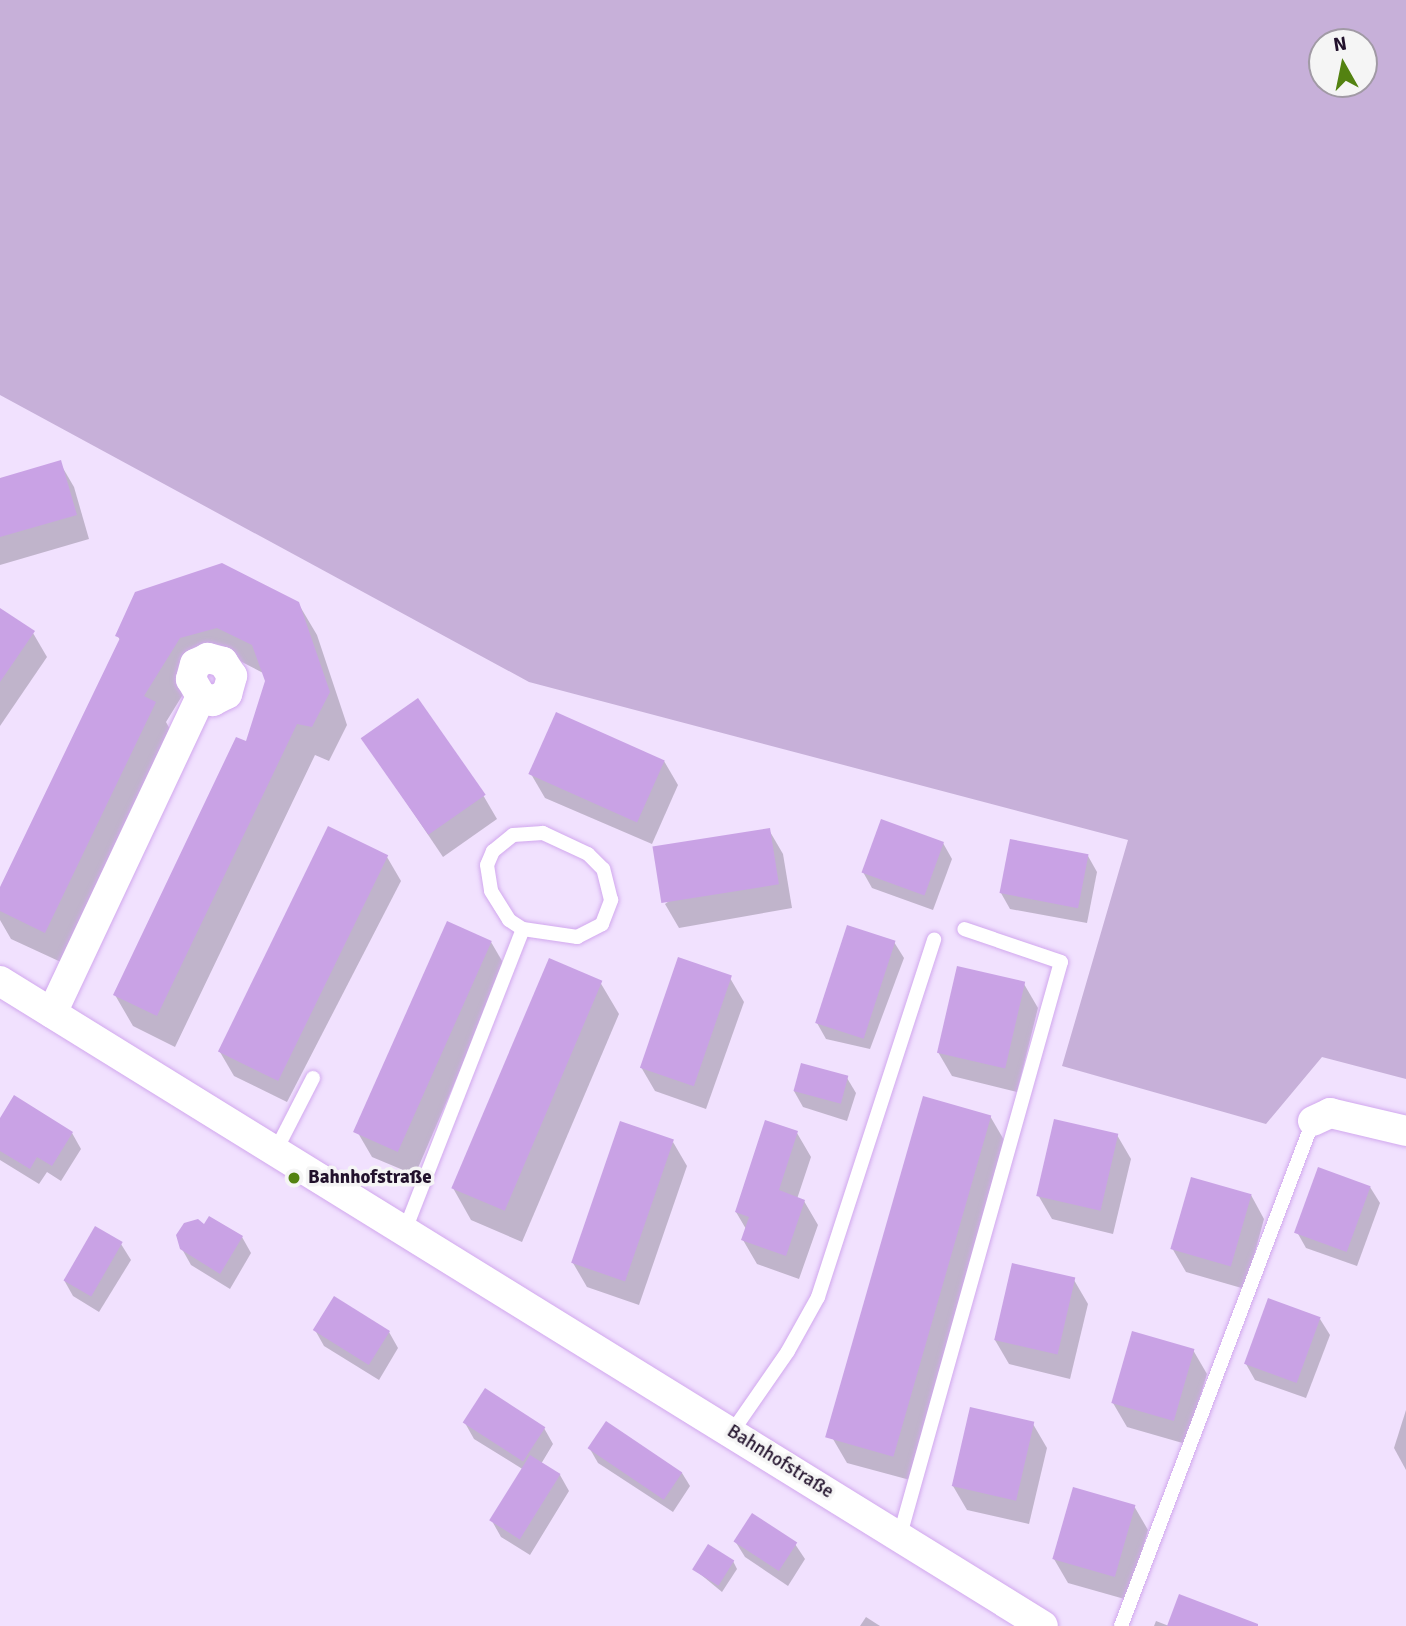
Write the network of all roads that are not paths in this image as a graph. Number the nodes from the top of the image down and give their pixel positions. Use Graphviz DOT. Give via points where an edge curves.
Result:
graph roads {
  1 [pos="201,696"];
  2 [pos="523,929"];
  3 [pos="964,929"];
  4 [pos="934,939"];
  5 [pos="0,981"];
  6 [pos="52,1013"];
  7 [pos="313,1078"];
  8 [pos="1313,1121"];
  9 [pos="1406,1131"];
  10 [pos="276,1150"];
  11 [pos="405,1230"];
  12 [pos="732,1432"];
  13 [pos="900,1535"];
  14 [pos="1042,1626"];
  15 [pos="1121,1626"];
  1 -- 6 [label="street"];
  2 -- 2 [label="lane" via="577,937 602,923 611,900 603,869 588,854 543,832 513,835 493,851 487,865 491,891 509,920"];
  2 -- 11 [label="lane"];
  3 -- 13 [label="lane" via="1061,962"];
  4 -- 12 [label="lane" via="818,1297 788,1351"];
  5 -- 6 [label="street, Bahnhofstraße"];
  6 -- 10 [label="street, Bahnhofstraße"];
  7 -- 10 [label="lane"];
  8 -- 9 [label="street" via="1330,1113"];
  8 -- 15 [label="lane"];
  10 -- 11 [label="street, Bahnhofstraße"];
  11 -- 12 [label="street, Bahnhofstraße"];
  12 -- 13 [label="street, Bahnhofstraße"];
  13 -- 14 [label="street, Bahnhofstraße"];
}
